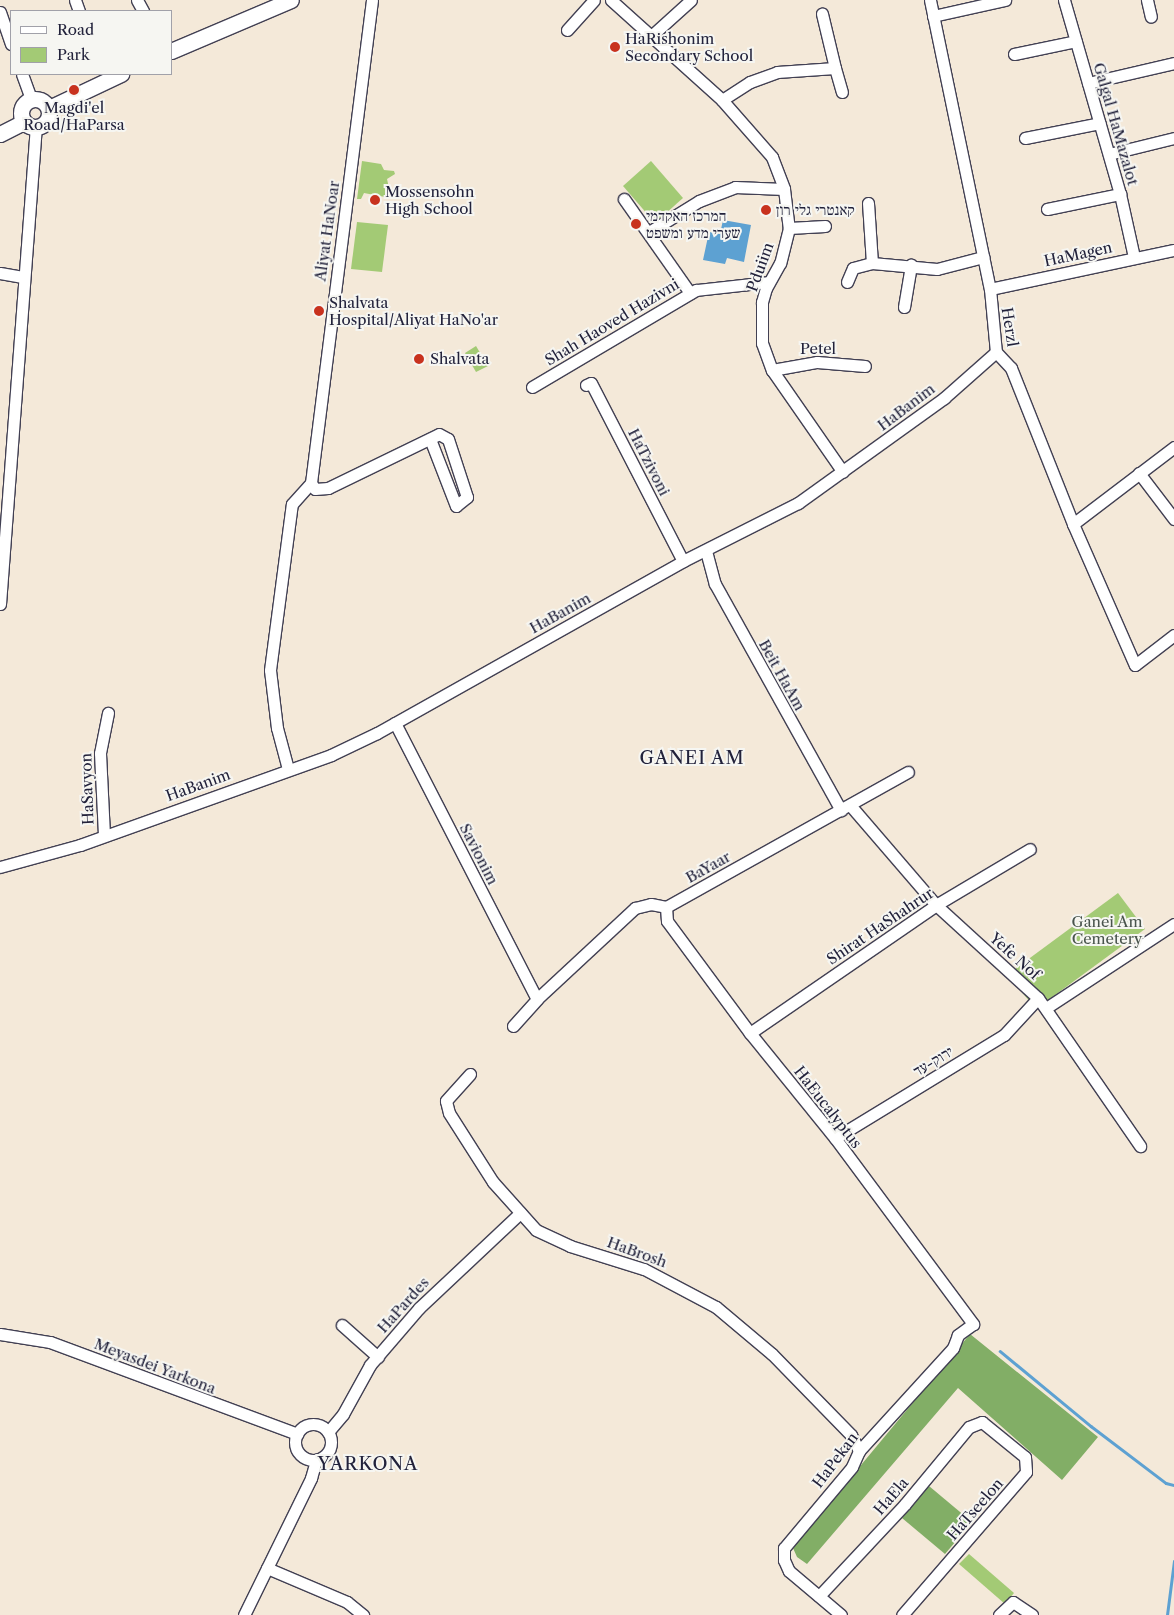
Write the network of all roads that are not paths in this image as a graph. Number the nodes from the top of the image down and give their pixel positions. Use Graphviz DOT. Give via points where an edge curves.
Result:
graph roads {
  1 [pos="291,0"];
  2 [pos="372,0"];
  3 [pos="594,0"];
  4 [pos="611,0"];
  5 [pos="691,0"];
  6 [pos="930,0"];
  7 [pos="1005,0"];
  8 [pos="1064,0"];
  9 [pos="1148,0"];
  10 [pos="0,12"];
  11 [pos="822,14"];
  12 [pos="933,16"];
  13 [pos="1151,17"];
  14 [pos="567,30"];
  15 [pos="650,37"];
  16 [pos="1076,40"];
  17 [pos="10,41"];
  18 [pos="172,52"];
  19 [pos="1014,54"];
  20 [pos="1174,63"];
  21 [pos="835,68"];
  22 [pos="22,75"];
  23 [pos="104,77"];
  24 [pos="1088,83"];
  25 [pos="842,92"];
  26 [pos="722,100"];
  27 [pos="32,101"];
  28 [pos="49,108"];
  29 [pos="30,124"];
  30 [pos="1100,124"];
  31 [pos="0,134"];
  32 [pos="1025,138"];
  33 [pos="1174,138"];
  34 [pos="1109,154"];
  35 [pos="784,189"];
  36 [pos="1120,194"];
  37 [pos="624,199"];
  38 [pos="868,203"];
  39 [pos="1047,209"];
  40 [pos="825,226"];
  41 [pos="789,228"];
  42 [pos="649,232"];
  43 [pos="1174,250"];
  44 [pos="983,257"];
  45 [pos="1134,257"];
  46 [pos="872,264"];
  47 [pos="912,265"];
  48 [pos="0,273"];
  49 [pos="23,277"];
  50 [pos="769,282"];
  51 [pos="847,282"];
  52 [pos="990,289"];
  53 [pos="690,293"];
  54 [pos="904,307"];
  55 [pos="996,352"];
  56 [pos="865,366"];
  57 [pos="772,370"];
  58 [pos="586,385"];
  59 [pos="532,387"];
  60 [pos="430,439"];
  61 [pos="1174,447"];
  62 [pos="843,472"];
  63 [pos="1139,473"];
  64 [pos="311,483"];
  65 [pos="2,510"];
  66 [pos="1174,519"];
  67 [pos="1073,524"];
  68 [pos="706,551"];
  69 [pos="683,561"];
  70 [pos="0,604"];
  71 [pos="1174,635"];
  72 [pos="108,713"];
  73 [pos="394,723"];
  74 [pos="288,769"];
  75 [pos="908,772"];
  76 [pos="846,807"];
  77 [pos="104,836"];
  78 [pos="1030,849"];
  79 [pos="0,867"];
  80 [pos="936,905"];
  81 [pos="666,907"];
  82 [pos="1174,924"];
  83 [pos="1038,998"];
  84 [pos="537,999"];
  85 [pos="1046,1008"];
  86 [pos="513,1026"];
  87 [pos="750,1033"];
  88 [pos="470,1074"];
  89 [pos="835,1138"];
  90 [pos="1140,1146"];
  91 [pos="520,1213"];
  92 [pos="973,1324"];
  93 [pos="342,1325"];
  94 [pos="0,1334"];
  95 [pos="378,1356"];
  96 [pos="986,1424"];
  97 [pos="328,1432"];
  98 [pos="297,1434"];
  99 [pos="859,1451"];
  100 [pos="316,1460"];
  101 [pos="268,1568"];
  102 [pos="819,1596"];
  103 [pos="244,1615"];
  104 [pos="363,1615"];
  105 [pos="841,1615"];
  106 [pos="902,1615"];
  107 [pos="999,1615"];
  108 [pos="1032,1615"];
  1 -- 18 [label="main road"];
  2 -- 64 [label="street, Aliyat HaNoar"];
  3 -- 14 [label="street"];
  4 -- 15 [label="street, Pduiim"];
  5 -- 15 [label="street"];
  6 -- 12 [label="street, Herzl"];
  7 -- 12 [label="street"];
  8 -- 16 [label="street, Galgal HaMazalot"];
  9 -- 13 [label="street"];
  10 -- 17 [label="street"];
  11 -- 21 [label="street"];
  12 -- 44 [label="street, Herzl"];
  15 -- 26 [label="street, Pduiim"];
  16 -- 19 [label="street"];
  16 -- 24 [label="street, Galgal HaMazalot"];
  20 -- 24 [label="street"];
  21 -- 25 [label="street"];
  21 -- 26 [label="street" via="776,72 750,82"];
  22 -- 27 [label="street"];
  23 -- 28 [label="main road"];
  24 -- 30 [label="street, Galgal HaMazalot"];
  26 -- 35 [label="street, Pduiim" via="772,157"];
  27 -- 28 [label="main road" via="42,100"];
  27 -- 29 [label="main road" via="21,109"];
  28 -- 29 [label="main road" via="49,117"];
  29 -- 31 [label="main road"];
  29 -- 49 [label="street"];
  30 -- 32 [label="street"];
  30 -- 34 [label="street, Galgal HaMazalot"];
  33 -- 34 [label="street"];
  34 -- 36 [label="street, Galgal HaMazalot"];
  35 -- 41 [label="street, Pduiim"];
  35 -- 42 [label="street" via="735,187 699,201"];
  36 -- 39 [label="street"];
  36 -- 45 [label="street, Galgal HaMazalot"];
  37 -- 42 [label="street"];
  38 -- 46 [label="street"];
  40 -- 41 [label="street"];
  41 -- 50 [label="street, Pduiim" via="780,263"];
  42 -- 53 [label="street"];
  43 -- 45 [label="street, HaMagen"];
  44 -- 47 [label="street" via="937,268"];
  44 -- 52 [label="street, Herzl"];
  45 -- 52 [label="street, HaMagen"];
  46 -- 47 [label="street"];
  46 -- 51 [label="street" via="853,268"];
  47 -- 54 [label="street"];
  48 -- 49 [label="street"];
  49 -- 65 [label="street"];
  50 -- 53 [label="street, Shah Haoved Hazivni"];
  50 -- 57 [label="street, Pduiim" via="760,326 766,359"];
  52 -- 55 [label="street, Herzl"];
  53 -- 59 [label="street, Shah Haoved Hazivni"];
  55 -- 62 [label="street, HaBanim" via="944,398"];
  55 -- 67 [label="street, Herzl" via="1011,368"];
  56 -- 57 [label="street, Petel" via="817,362"];
  57 -- 62 [label="street, Pduiim"];
  58 -- 69 [label="street, HaTzivoni" via="591,383"];
  60 -- 60 [label="street" via="452,502 456,506 466,497 448,439 439,434"];
  60 -- 64 [label="street" via="328,488 315,489"];
  61 -- 63 [label="street"];
  62 -- 68 [label="street, HaBanim" via="798,503"];
  63 -- 66 [label="street"];
  63 -- 67 [label="street"];
  64 -- 74 [label="street" via="292,504 270,670 277,728"];
  65 -- 70 [label="street"];
  67 -- 71 [label="street, Herzl" via="1135,665"];
  68 -- 69 [label="street, HaBanim"];
  68 -- 76 [label="street, Beit HaAm" via="715,584"];
  69 -- 73 [label="street, HaBanim"];
  72 -- 77 [label="street, HaSavyon" via="100,753"];
  73 -- 74 [label="street, HaBanim" via="331,755"];
  73 -- 84 [label="street, Savionim"];
  74 -- 77 [label="street, HaBanim"];
  75 -- 76 [label="street, BaYaar"];
  76 -- 80 [label="street, Yefe Nof"];
  76 -- 81 [label="street, BaYaar"];
  77 -- 79 [label="street, HaBanim"];
  78 -- 80 [label="street, Shirat HaShahrur"];
  80 -- 83 [label="street, Yefe Nof"];
  80 -- 87 [label="street, Shirat HaShahrur"];
  81 -- 84 [label="street" via="651,904 635,908"];
  81 -- 87 [label="street, HaEucalyptus" via="667,921"];
  82 -- 85 [label="street"];
  83 -- 85 [label="street, Yefe Nof"];
  83 -- 89 [label="street, ירוק-עד" via="1004,1035"];
  84 -- 86 [label="street"];
  85 -- 90 [label="street, Yefe Nof"];
  87 -- 89 [label="street, HaEucalyptus"];
  88 -- 91 [label="street, HaBrosh" via="446,1101 465,1141 492,1182"];
  89 -- 92 [label="street, HaEucalyptus"];
  91 -- 95 [label="street, HaPardes" via="455,1271"];
  91 -- 99 [label="street, HaBrosh" via="545,1236 644,1269 686,1288 726,1314 772,1354 844,1428"];
  92 -- 99 [label="street, HaPekan" via="958,1335 953,1348"];
  93 -- 95 [label="street"];
  94 -- 98 [label="street, Meyasdei Yarkona" via="50,1342"];
  95 -- 97 [label="street, HaPardes"];
  96 -- 102 [label="street, HaEla" via="978,1421 968,1427 905,1504"];
  96 -- 106 [label="street, HaTseelon" via="1025,1457 1026,1472"];
  97 -- 98 [label="street" via="313,1424"];
  97 -- 100 [label="street" via="331,1447"];
  98 -- 100 [label="street" via="298,1452 307,1460"];
  99 -- 102 [label="street, HaPekan" via="852,1467 784,1548 784,1560 790,1571"];
  100 -- 101 [label="street" via="311,1478"];
  101 -- 103 [label="street"];
  101 -- 104 [label="street" via="347,1602"];
  102 -- 105 [label="street, HaPekan"];
  107 -- 108 [label="street" via="1013,1602"];
}
